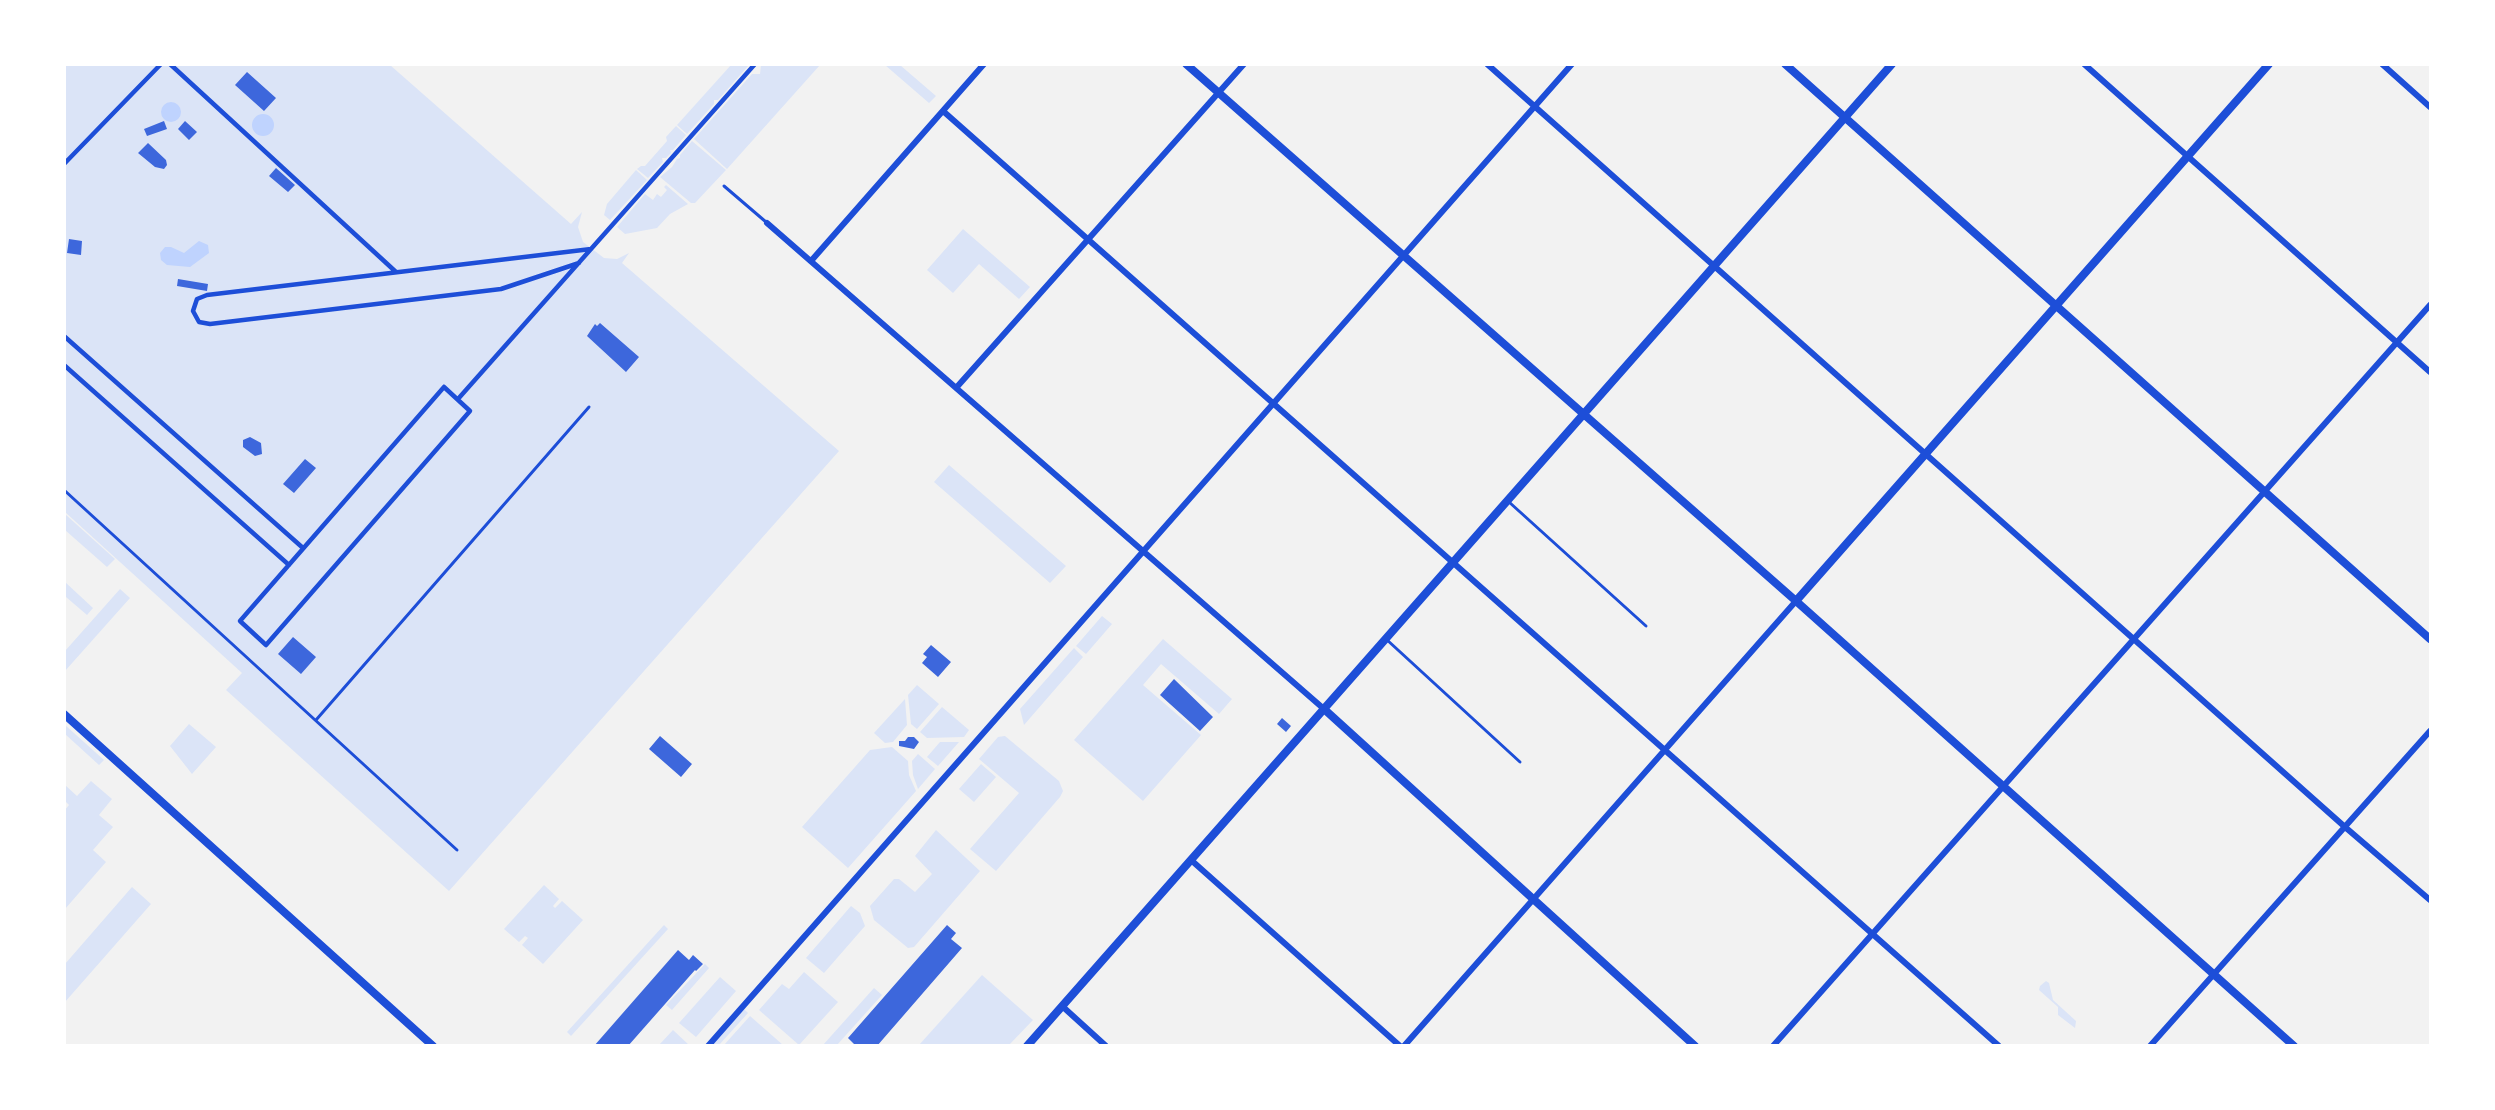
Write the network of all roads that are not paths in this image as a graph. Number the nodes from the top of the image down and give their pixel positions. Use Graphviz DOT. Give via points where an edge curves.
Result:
graph roads {
  1 [pos="161,64"];
  2 [pos="170,64"];
  3 [pos="755,64"];
  4 [pos="984,64"];
  5 [pos="1186,64"];
  6 [pos="1244,64"];
  7 [pos="1487,64"];
  8 [pos="1572,64"];
  9 [pos="1785,64"];
  10 [pos="1892,64"];
  11 [pos="2084,64"];
  12 [pos="2269,64"];
  13 [pos="2382,64"];
  14 [pos="1218,93"];
  15 [pos="1535,107"];
  16 [pos="2430,107"];
  17 [pos="943,111"];
  18 [pos="1845,117"];
  19 [pos="2188,156"];
  20 [pos="64,164"];
  21 [pos="724,186"];
  22 [pos="767,224"];
  23 [pos="1088,240"];
  24 [pos="591,249"];
  25 [pos="1403,256"];
  26 [pos="811,261"];
  27 [pos="579,263"];
  28 [pos="1714,266"];
  29 [pos="396,272"];
  30 [pos="2057,305"];
  31 [pos="2430,305"];
  32 [pos="64,336"];
  33 [pos="2397,342"];
  34 [pos="64,365"];
  35 [pos="2430,372"];
  36 [pos="956,388"];
  37 [pos="458,399"];
  38 [pos="1273,404"];
  39 [pos="589,407"];
  40 [pos="1583,415"];
  41 [pos="1926,454"];
  42 [pos="64,490"];
  43 [pos="2265,491"];
  44 [pos="1507,501"];
  45 [pos="303,548"];
  46 [pos="1143,551"];
  47 [pos="1452,563"];
  48 [pos="288,565"];
  49 [pos="1796,601"];
  50 [pos="1646,626"];
  51 [pos="1385,639"];
  52 [pos="2135,639"];
  53 [pos="2430,639"];
  54 [pos="1324,709"];
  55 [pos="64,714"];
  56 [pos="316,720"];
  57 [pos="2430,730"];
  58 [pos="1665,751"];
  59 [pos="1520,762"];
  60 [pos="2003,787"];
  61 [pos="2345,827"];
  62 [pos="458,850"];
  63 [pos="1191,860"];
  64 [pos="1534,899"];
  65 [pos="2430,900"];
  66 [pos="1872,934"];
  67 [pos="2214,974"];
  68 [pos="1062,1006"];
  69 [pos="433,1046"];
  70 [pos="708,1046"];
  71 [pos="1027,1046"];
  72 [pos="1106,1046"];
  73 [pos="1402,1046"];
  74 [pos="1695,1046"];
  75 [pos="1773,1046"];
  76 [pos="1999,1046"];
  77 [pos="2150,1046"];
  78 [pos="2294,1046"];
  1 -- 20 [label="street"];
  2 -- 29 [label="street"];
  3 -- 24 [label="street"];
  4 -- 17 [label="street"];
  5 -- 14 [label="street"];
  6 -- 14 [label="street"];
  7 -- 15 [label="street"];
  8 -- 15 [label="street"];
  9 -- 18 [label="street"];
  10 -- 18 [label="street"];
  11 -- 19 [label="street"];
  12 -- 19 [label="street"];
  13 -- 16 [label="street"];
  14 -- 23 [label="street"];
  14 -- 25 [label="street"];
  15 -- 25 [label="street"];
  15 -- 28 [label="street"];
  17 -- 23 [label="street"];
  17 -- 26 [label="street"];
  18 -- 28 [label="street"];
  18 -- 30 [label="street"];
  19 -- 30 [label="street"];
  19 -- 33 [label="street"];
  21 -- 22 [label="lane"];
  22 -- 26 [label="street"];
  23 -- 36 [label="street"];
  23 -- 38 [label="street"];
  24 -- 27 [label="street"];
  24 -- 29 [label="street"];
  25 -- 38 [label="street"];
  25 -- 40 [label="street"];
  26 -- 36 [label="street"];
  27 -- 29 [label="street" via="501,289 206,324 193,313 194,303 207,295"];
  27 -- 37 [label="street"];
  28 -- 40 [label="street"];
  28 -- 41 [label="street"];
  30 -- 41 [label="street"];
  30 -- 43 [label="street"];
  31 -- 33 [label="street"];
  32 -- 45 [label="street"];
  33 -- 35 [label="street"];
  33 -- 43 [label="street"];
  34 -- 48 [label="street"];
  36 -- 46 [label="street"];
  37 -- 45 [label="street" via="444,387"];
  37 -- 48 [label="street" via="470,411 266,645 240,621"];
  38 -- 46 [label="street"];
  38 -- 47 [label="street"];
  39 -- 56 [label="lane"];
  40 -- 44 [label="street"];
  40 -- 49 [label="street"];
  41 -- 49 [label="street"];
  41 -- 52 [label="street"];
  42 -- 56 [label="lane"];
  43 -- 52 [label="street"];
  43 -- 53 [label="street"];
  44 -- 47 [label="street"];
  44 -- 50 [label="lane"];
  45 -- 48 [label="street"];
  46 -- 54 [label="street"];
  46 -- 70 [label="street"];
  47 -- 51 [label="street"];
  47 -- 58 [label="street"];
  49 -- 58 [label="street"];
  49 -- 60 [label="street"];
  51 -- 54 [label="street"];
  51 -- 59 [label="lane"];
  52 -- 60 [label="street"];
  52 -- 61 [label="street"];
  54 -- 63 [label="street"];
  54 -- 64 [label="street"];
  55 -- 69 [label="street"];
  56 -- 62 [label="lane"];
  57 -- 61 [label="street"];
  58 -- 64 [label="street"];
  58 -- 66 [label="street"];
  60 -- 66 [label="street"];
  60 -- 67 [label="street"];
  61 -- 65 [label="street"];
  61 -- 67 [label="street"];
  63 -- 68 [label="street"];
  63 -- 73 [label="street"];
  64 -- 73 [label="street"];
  64 -- 74 [label="street"];
  66 -- 75 [label="street"];
  66 -- 76 [label="street"];
  67 -- 77 [label="street"];
  67 -- 78 [label="street"];
  68 -- 71 [label="street"];
  68 -- 72 [label="street"];
}
